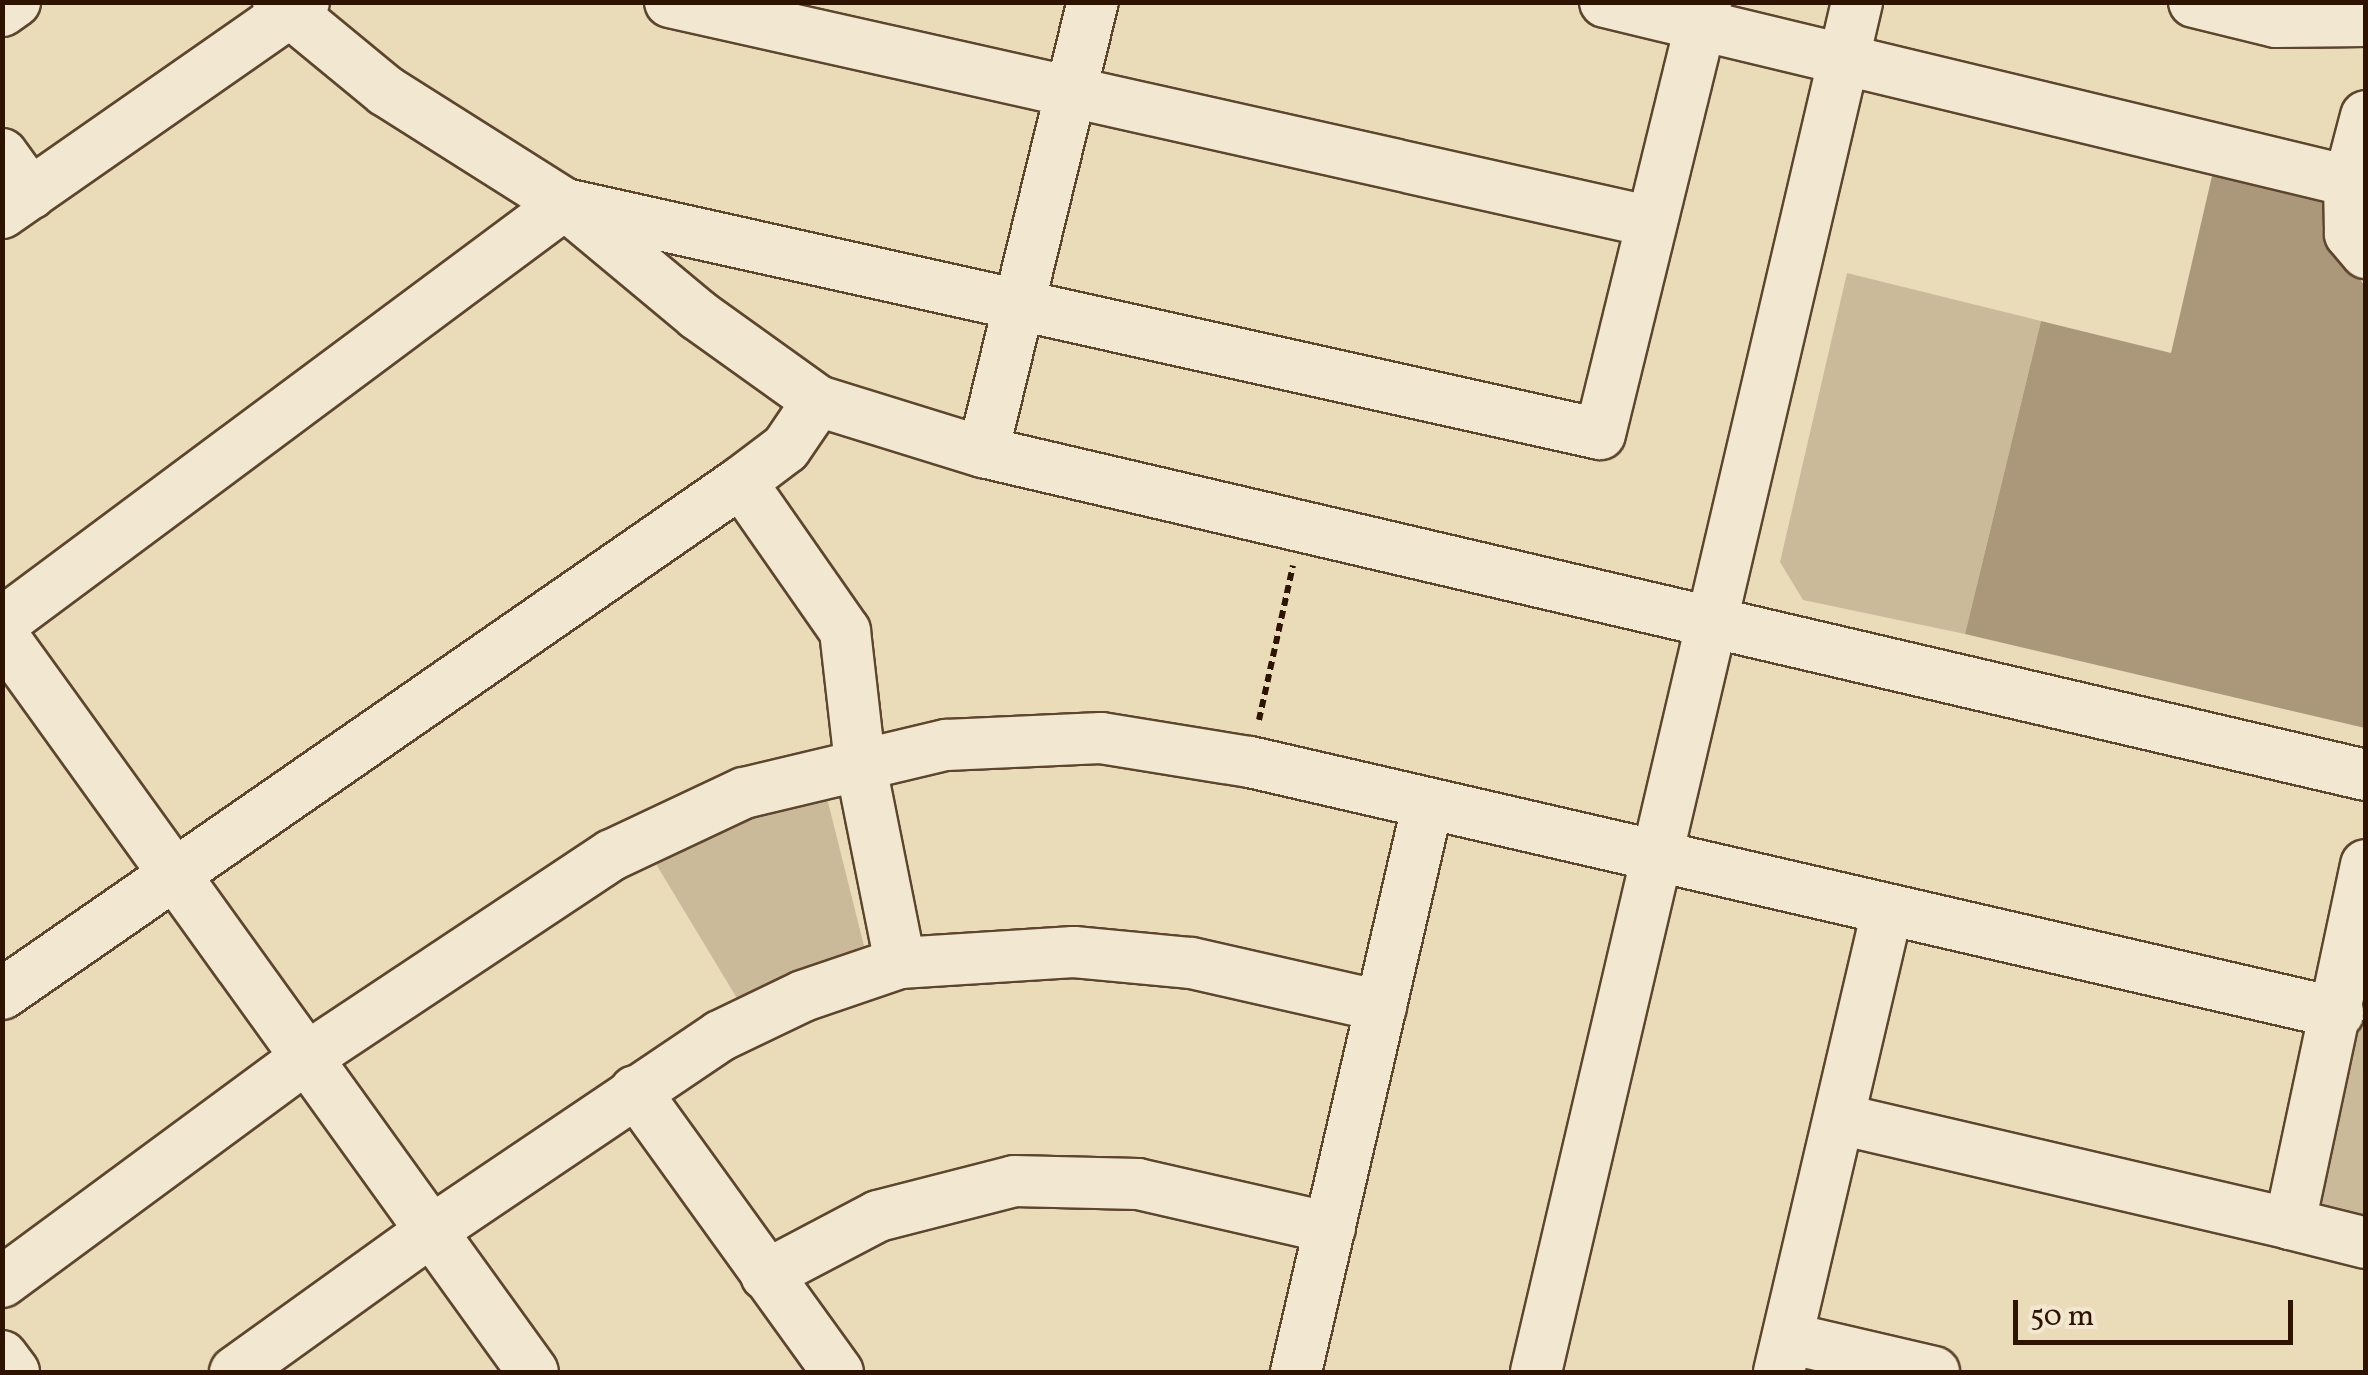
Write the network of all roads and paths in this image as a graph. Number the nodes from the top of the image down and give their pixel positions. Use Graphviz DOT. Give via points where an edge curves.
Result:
graph roads {
  1 [pos="15,2"];
  2 [pos="670,2"];
  3 [pos="1093,2"];
  4 [pos="1605,2"];
  5 [pos="1857,2"];
  6 [pos="2194,2"];
  7 [pos="289,6"];
  8 [pos="2,10"];
  9 [pos="1703,13"];
  10 [pos="2366,22"];
  11 [pos="1845,56"];
  12 [pos="1072,96"];
  13 [pos="2366,116"];
  14 [pos="2,154"];
  15 [pos="2349,180"];
  16 [pos="17,204"];
  17 [pos="565,204"];
  18 [pos="1652,222"];
  19 [pos="2366,254"];
  20 [pos="1024,301"];
  21 [pos="818,401"];
  22 [pos="984,452"];
  23 [pos="741,482"];
  24 [pos="1302,526"];
  25 [pos="1707,620"];
  26 [pos="2,623"];
  27 [pos="2,635"];
  28 [pos="860,762"];
  29 [pos="1250,762"];
  30 [pos="2366,776"];
  31 [pos="1428,803"];
  32 [pos="1658,856"];
  33 [pos="2366,865"];
  34 [pos="177,875"];
  35 [pos="1887,910"];
  36 [pos="900,964"];
  37 [pos="2,994"];
  38 [pos="1381,1006"];
  39 [pos="2338,1013"];
  40 [pos="306,1058"];
  41 [pos="635,1091"];
  42 [pos="1840,1119"];
  43 [pos="2290,1224"];
  44 [pos="1330,1228"];
  45 [pos="431,1230"];
  46 [pos="2366,1243"];
  47 [pos="766,1276"];
  48 [pos="2,1282"];
  49 [pos="2,1356"];
  50 [pos="1783,1356"];
  51 [pos="14,1372"];
  52 [pos="235,1372"];
  53 [pos="533,1372"];
  54 [pos="838,1372"];
  55 [pos="1296,1372"];
  56 [pos="1536,1372"];
  57 [pos="1934,1372"];
  1 -- 8 [label="street"];
  2 -- 12 [label="street"];
  3 -- 12 [label="street"];
  4 -- 9 [label="street"];
  5 -- 11 [label="street"];
  6 -- 10 [label="street" via="2276,22"];
  7 -- 16 [label="street"];
  7 -- 17 [label="street" via="386,91"];
  9 -- 11 [label="street"];
  9 -- 18 [label="street"];
  11 -- 15 [label="street"];
  11 -- 25 [label="street"];
  12 -- 18 [label="street"];
  12 -- 20 [label="street"];
  13 -- 15 [label="street"];
  14 -- 16 [label="street"];
  15 -- 19 [label="street" via="2350,234"];
  17 -- 20 [label="street"];
  17 -- 21 [label="street" via="698,315"];
  17 -- 26 [label="street"];
  18 -- 20 [label="street" via="1600,434"];
  20 -- 22 [label="street"];
  21 -- 22 [label="street"];
  21 -- 23 [label="street" via="786,448"];
  22 -- 24 [label="street"];
  23 -- 28 [label="street" via="845,632"];
  23 -- 34 [label="street"];
  24 -- 25 [label="street"];
  24 -- 29 [label="path"];
  25 -- 30 [label="street"];
  25 -- 32 [label="street"];
  27 -- 34 [label="street"];
  28 -- 29 [label="street" via="946,745 1101,738"];
  28 -- 36 [label="street"];
  28 -- 40 [label="street" via="744,793 612,854"];
  29 -- 31 [label="street"];
  31 -- 32 [label="street"];
  31 -- 38 [label="street"];
  32 -- 35 [label="street"];
  32 -- 56 [label="street"];
  33 -- 39 [label="street"];
  34 -- 37 [label="street"];
  34 -- 40 [label="street"];
  35 -- 39 [label="street"];
  35 -- 42 [label="street"];
  36 -- 38 [label="street" via="1074,952 1190,964"];
  36 -- 41 [label="street" via="804,996 720,1036"];
  38 -- 44 [label="street"];
  39 -- 43 [label="street"];
  40 -- 45 [label="street"];
  40 -- 48 [label="street"];
  41 -- 45 [label="street"];
  41 -- 47 [label="street"];
  42 -- 43 [label="street"];
  42 -- 50 [label="street"];
  43 -- 46 [label="street"];
  44 -- 47 [label="street" via="1138,1184 1014,1180 878,1216"];
  44 -- 55 [label="street"];
  45 -- 52 [label="street"];
  45 -- 53 [label="street"];
  47 -- 54 [label="street"];
  49 -- 51 [label="street"];
  50 -- 57 [label="street"];
}
